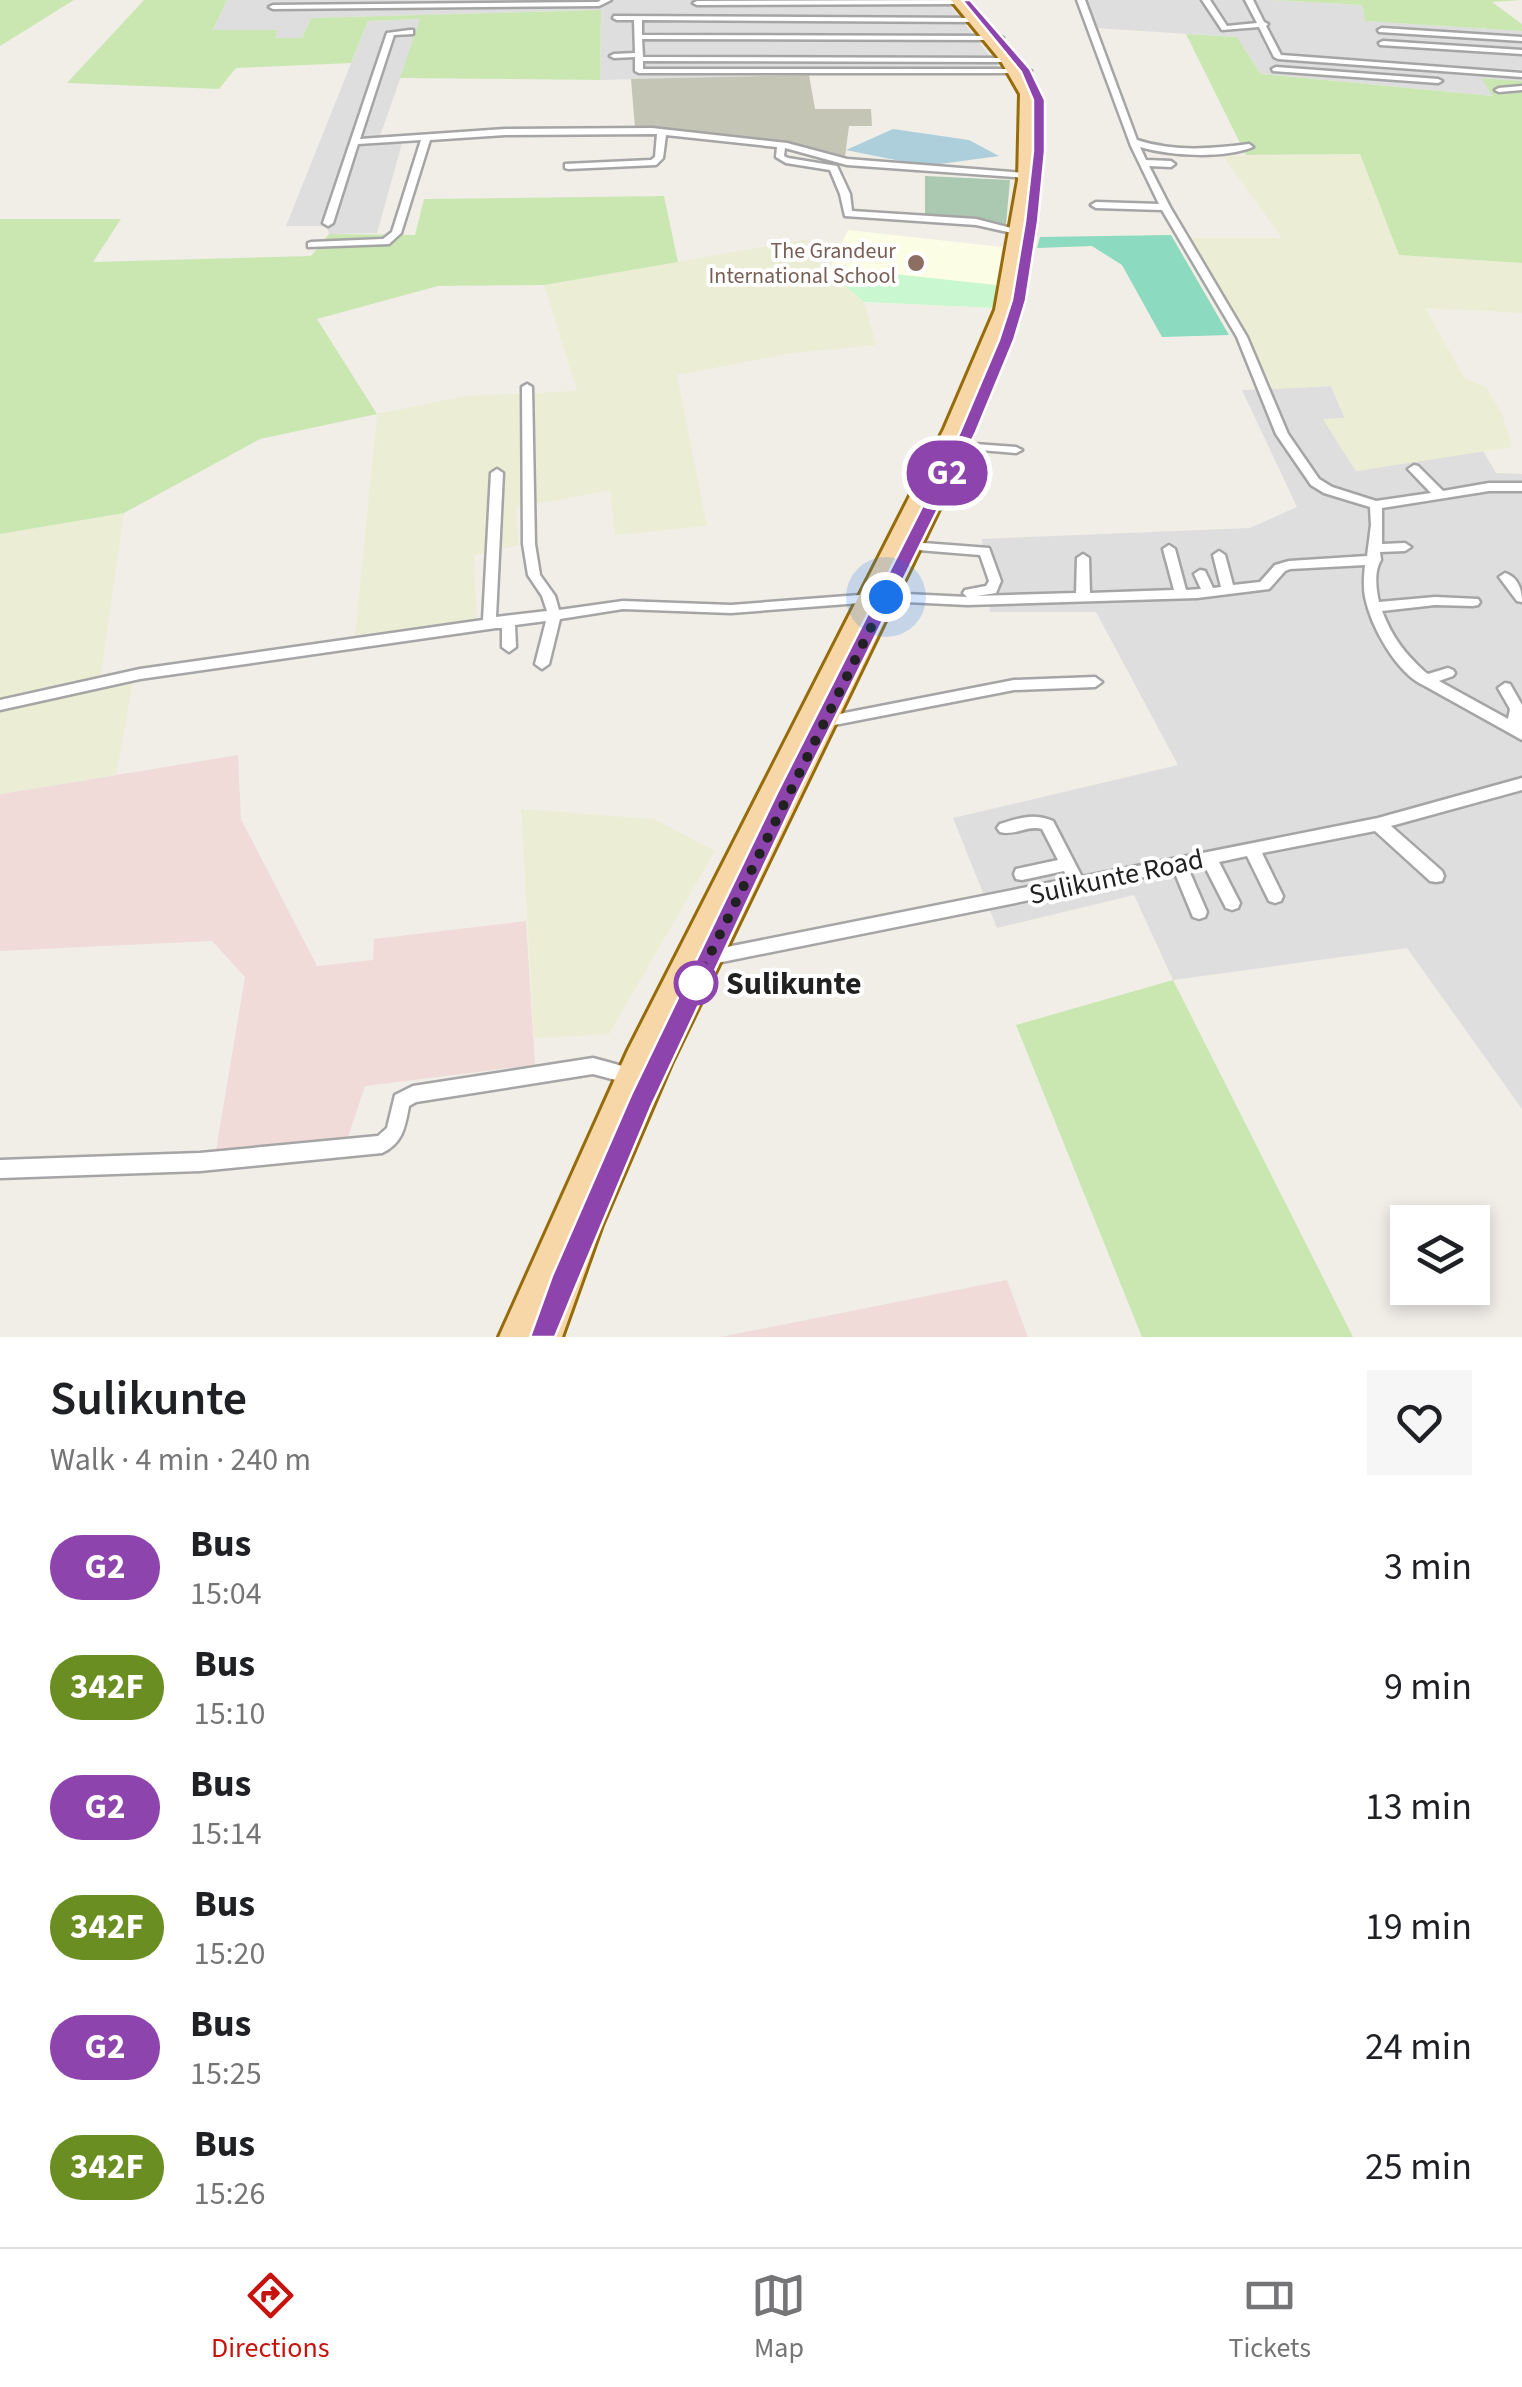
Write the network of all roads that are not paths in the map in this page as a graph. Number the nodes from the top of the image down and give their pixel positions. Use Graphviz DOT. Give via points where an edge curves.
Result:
graph roads {
  1 [pos="607,0"];
  2 [pos="1081,0"];
  3 [pos="1206,0"];
  4 [pos="1249,0"];
  5 [pos="862,1"];
  6 [pos="372,2"];
  7 [pos="517,2"];
  8 [pos="696,3"];
  9 [pos="964,5"];
  10 [pos="272,7"];
  11 [pos="617,18"];
  12 [pos="638,18"];
  13 [pos="783,19"];
  14 [pos="1264,24"];
  15 [pos="1382,30"];
  16 [pos="410,32"];
  17 [pos="792,37"];
  18 [pos="637,38"];
  19 [pos="1522,39"];
  20 [pos="1383,43"];
  21 [pos="1274,52"];
  22 [pos="1522,52"];
  23 [pos="614,56"];
  24 [pos="1008,56"];
  25 [pos="639,57"];
  26 [pos="799,58"];
  27 [pos="1522,72"];
  28 [pos="1438,81"];
  29 [pos="1522,88"];
  30 [pos="1500,90"];
  31 [pos="662,132"];
  32 [pos="428,136"];
  33 [pos="355,142"];
  34 [pos="1134,142"];
  35 [pos="781,146"];
  36 [pos="1249,148"];
  37 [pos="1144,163"];
  38 [pos="1172,164"];
  39 [pos="568,166"];
  40 [pos="1025,176"];
  41 [pos="1096,205"];
  42 [pos="1166,206"];
  43 [pos="328,223"];
  44 [pos="1023,233"];
  45 [pos="311,245"];
  46 [pos="527,387"];
  47 [pos="961,446"];
  48 [pos="1016,450"];
  49 [pos="1414,469"];
  50 [pos="497,473"];
  51 [pos="1522,488"];
  52 [pos="1440,495"];
  53 [pos="1376,505"];
  54 [pos="910,546"];
  55 [pos="1405,547"];
  56 [pos="1169,548"];
  57 [pos="1376,554"];
  58 [pos="1219,556"];
  59 [pos="1083,558"];
  60 [pos="1200,574"];
  61 [pos="1505,577"];
  62 [pos="1228,590"];
  63 [pos="1208,593"];
  64 [pos="881,594"];
  65 [pos="1181,594"];
  66 [pos="1083,596"];
  67 [pos="1522,598"];
  68 [pos="1474,602"];
  69 [pos="1374,607"];
  70 [pos="554,614"];
  71 [pos="504,623"];
  72 [pos="509,647"];
  73 [pos="542,664"];
  74 [pos="1448,674"];
  75 [pos="1424,680"];
  76 [pos="1095,682"];
  77 [pos="1505,688"];
  78 [pos="0,705"];
  79 [pos="823,722"];
  80 [pos="1518,732"];
  81 [pos="1522,784"];
  82 [pos="1378,824"];
  83 [pos="1005,828"];
  84 [pos="1251,848"];
  85 [pos="1208,857"];
  86 [pos="1178,863"];
  87 [pos="1068,864"];
  88 [pos="1022,874"];
  89 [pos="1436,876"];
  90 [pos="1078,884"];
  91 [pos="1275,896"];
  92 [pos="1232,903"];
  93 [pos="1199,912"];
  94 [pos="698,959"];
  95 [pos="631,1076"];
  96 [pos="0,1169"];
  97 [pos="516,1337"];
  98 [pos="545,1337"];
  1 -- 7 [label="street"];
  2 -- 34 [label="street"];
  3 -- 14 [label="street" via="1225,28"];
  4 -- 14 [label="street"];
  5 -- 8 [label="street"];
  5 -- 9 [label="street"];
  6 -- 7 [label="street"];
  6 -- 10 [label="street"];
  9 -- 13 [label="street"];
  9 -- 24 [label="main road"];
  11 -- 12 [label="street"];
  12 -- 13 [label="street"];
  12 -- 18 [label="street"];
  13 -- 17 [label="street"];
  14 -- 21 [label="street"];
  15 -- 19 [label="street"];
  16 -- 33 [label="street" via="391,33"];
  17 -- 18 [label="street"];
  17 -- 24 [label="street"];
  17 -- 26 [label="street"];
  18 -- 25 [label="street"];
  20 -- 22 [label="street"];
  21 -- 27 [label="street"];
  21 -- 28 [label="street" via="1276,72"];
  23 -- 25 [label="street"];
  24 -- 25 [label="street" via="639,71"];
  24 -- 26 [label="street"];
  24 -- 40 [label="main road" via="1028,106"];
  24 -- 44 [label="main road" via="1039,100 1039,151"];
  25 -- 26 [label="street"];
  29 -- 30 [label="street"];
  31 -- 32 [label="street"];
  31 -- 35 [label="street"];
  31 -- 39 [label="street" via="653,163"];
  32 -- 33 [label="street"];
  32 -- 45 [label="street" via="396,233 386,242"];
  33 -- 43 [label="street"];
  34 -- 36 [label="street" via="1162,150"];
  34 -- 37 [label="street"];
  35 -- 40 [label="street" via="847,162"];
  35 -- 44 [label="street" via="786,160 834,168 848,214 976,222"];
  37 -- 38 [label="street"];
  37 -- 42 [label="street"];
  40 -- 44 [label="main road"];
  41 -- 42 [label="street"];
  42 -- 53 [label="street" via="1242,337 1282,434 1315,482"];
  44 -- 47 [label="main road" via="1019,300"];
  44 -- 64 [label="main road" via="985,359"];
  46 -- 70 [label="street" via="529,544 534,575"];
  47 -- 48 [label="street"];
  47 -- 54 [label="main road"];
  49 -- 52 [label="street"];
  50 -- 71 [label="street" via="487,605 489,619"];
  51 -- 52 [label="street"];
  52 -- 53 [label="street"];
  53 -- 57 [label="street"];
  54 -- 64 [label="main road"];
  54 -- 64 [label="street" via="985,550 992,590"];
  55 -- 57 [label="street"];
  56 -- 65 [label="street"];
  57 -- 62 [label="street" via="1289,565 1264,586"];
  57 -- 69 [label="street"];
  58 -- 62 [label="street"];
  59 -- 66 [label="street"];
  60 -- 63 [label="street"];
  61 -- 67 [label="street"];
  62 -- 63 [label="street"];
  63 -- 65 [label="street"];
  64 -- 66 [label="street" via="967,601"];
  64 -- 70 [label="street" via="731,609 623,605"];
  64 -- 79 [label="main road"];
  64 -- 94 [label="main road"];
  65 -- 66 [label="street"];
  68 -- 69 [label="street"];
  69 -- 75 [label="street" via="1395,651"];
  70 -- 71 [label="street"];
  70 -- 73 [label="street"];
  71 -- 72 [label="street"];
  71 -- 78 [label="street" via="140,674"];
  74 -- 75 [label="street"];
  75 -- 80 [label="street"];
  76 -- 79 [label="street" via="1014,685"];
  77 -- 80 [label="street"];
  79 -- 94 [label="main road"];
  81 -- 82 [label="street, Sulikunte Road"];
  82 -- 84 [label="street, Sulikunte Road"];
  82 -- 89 [label="street"];
  83 -- 87 [label="street" via="1043,822"];
  84 -- 85 [label="street, Sulikunte Road"];
  84 -- 91 [label="street"];
  85 -- 86 [label="street, Sulikunte Road"];
  85 -- 92 [label="street"];
  86 -- 90 [label="street, Sulikunte Road"];
  86 -- 93 [label="street"];
  87 -- 88 [label="street"];
  87 -- 90 [label="street"];
  90 -- 94 [label="street, Sulikunte Road"];
  94 -- 95 [label="main road"];
  94 -- 98 [label="main road"];
  95 -- 96 [label="street" via="593,1066 414,1094 402,1102 395,1132 382,1144 200,1162"];
  95 -- 97 [label="main road"];
}
